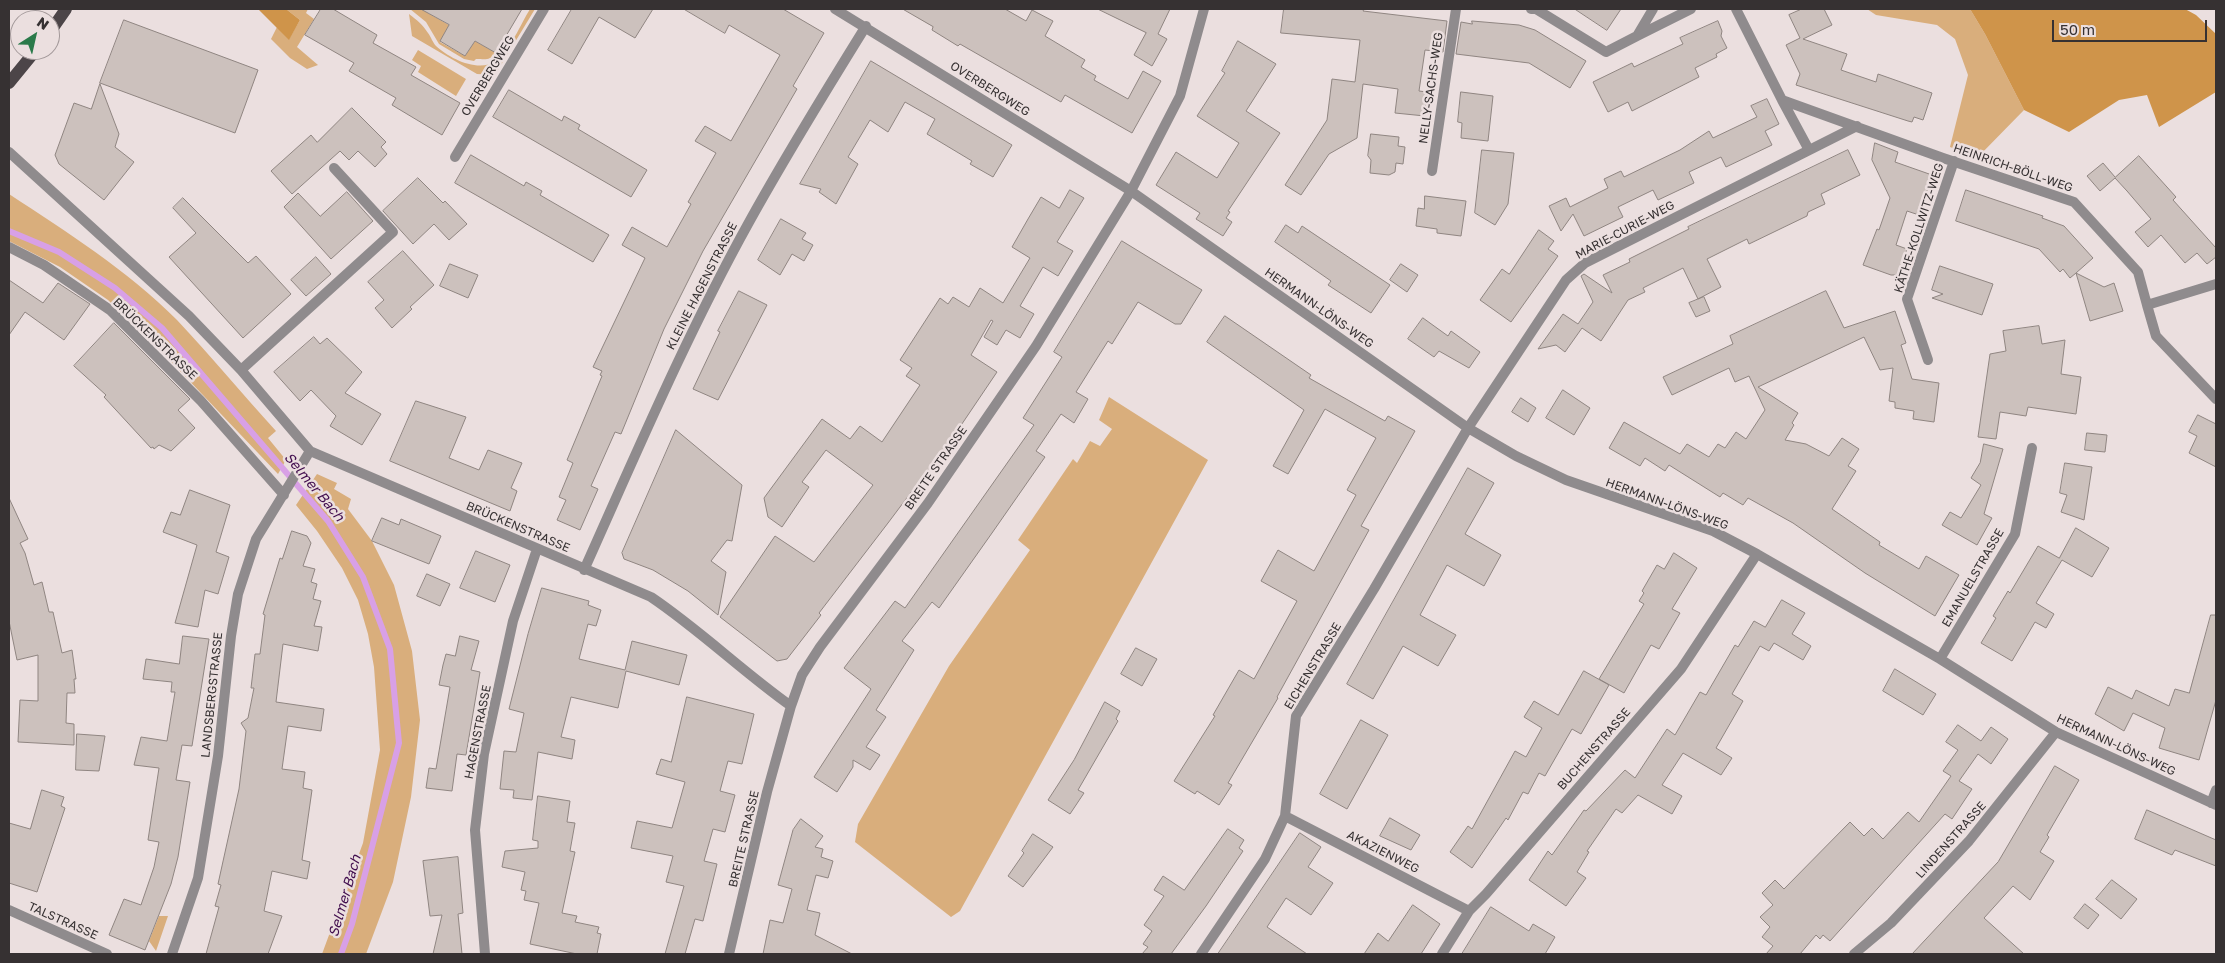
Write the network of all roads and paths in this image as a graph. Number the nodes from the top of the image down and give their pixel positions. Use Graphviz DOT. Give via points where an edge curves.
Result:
graph roads {
  1 [pos="544,9"];
  2 [pos="835,9"];
  3 [pos="1202,9"];
  4 [pos="1456,9"];
  5 [pos="1531,9"];
  6 [pos="1653,9"];
  7 [pos="1691,9"];
  8 [pos="1736,9"];
  9 [pos="866,26"];
  10 [pos="1637,36"];
  11 [pos="28,60"];
  12 [pos="9,83"];
  13 [pos="1782,100"];
  14 [pos="1857,126"];
  15 [pos="1809,150"];
  16 [pos="9,152"];
  17 [pos="455,157"];
  18 [pos="1954,161"];
  19 [pos="334,168"];
  20 [pos="1432,171"];
  21 [pos="1131,191"];
  22 [pos="9,247"];
  23 [pos="2216,284"];
  24 [pos="2148,305"];
  25 [pos="1928,360"];
  26 [pos="241,370"];
  27 [pos="2216,399"];
  28 [pos="1468,428"];
  29 [pos="2032,448"];
  30 [pos="310,451"];
  31 [pos="284,495"];
  32 [pos="537,549"];
  33 [pos="1757,554"];
  34 [pos="584,570"];
  35 [pos="1940,659"];
  36 [pos="791,706"];
  37 [pos="2056,732"];
  38 [pos="2216,790"];
  39 [pos="2214,804"];
  40 [pos="1285,816"];
  41 [pos="9,910"];
  42 [pos="1469,911"];
  43 [pos="107,954"];
  44 [pos="172,954"];
  45 [pos="485,954"];
  46 [pos="729,954"];
  47 [pos="1201,954"];
  48 [pos="1442,954"];
  49 [pos="1854,954"];
  1 -- 17 [label="street, OVERBERGWEG"];
  2 -- 9 [label="street, OVERBERGWEG"];
  3 -- 21 [label="street, BREITE STRASSE" via="1180,96"];
  4 -- 20 [label="street, NELLY-SACHS-WEG"];
  5 -- 10 [label="street" via="1606,52"];
  6 -- 10 [label="street"];
  7 -- 10 [label="street"];
  8 -- 13 [label="street"];
  9 -- 21 [label="street, OVERBERGWEG"];
  9 -- 34 [label="street, KLEINE HAGENSTRASSE" via="747,225 688,340"];
  11 -- 12 [label="main road"];
  13 -- 14 [label="street, HEINRICH-BÖLL-WEG"];
  13 -- 15 [label="street"];
  14 -- 15 [label="street, MARIE-CURIE-WEG"];
  14 -- 18 [label="street, HEINRICH-BÖLL-WEG"];
  15 -- 28 [label="street, MARIE-CURIE-WEG" via="1585,263 1566,280"];
  16 -- 26 [label="street, BRÜCKENSTRASSE" via="189,316"];
  18 -- 24 [label="street, HEINRICH-BÖLL-WEG" via="2074,202 2138,272"];
  18 -- 25 [label="street, KÄTHE-KOLLWITZ-WEG" via="1907,299"];
  19 -- 26 [label="street" via="393,232"];
  21 -- 28 [label="street, HERMANN-LÖNS-WEG"];
  21 -- 36 [label="street, BREITE STRASSE" via="1036,346 928,503 820,647 802,675"];
  22 -- 31 [label="street, BRÜCKENSTRASSE" via="44,265 110,310 201,401"];
  23 -- 24 [label="street"];
  24 -- 27 [label="street, HEINRICH-BÖLL-WEG" via="2156,336"];
  26 -- 30 [label="street, BRÜCKENSTRASSE"];
  28 -- 33 [label="street, HERMANN-LÖNS-WEG" via="1566,480 1713,531"];
  28 -- 40 [label="street, EICHENSTRASSE" via="1296,716"];
  29 -- 35 [label="street, EMANUELSTRASSE" via="2014,534"];
  30 -- 31 [label="street, LANDSBERGSTRASSE"];
  30 -- 32 [label="street, BRÜCKENSTRASSE"];
  31 -- 44 [label="street, LANDSBERGSTRASSE" via="256,540 238,594 218,756 198,878"];
  32 -- 34 [label="street, BRÜCKENSTRASSE"];
  32 -- 45 [label="street, HAGENSTRASSE" via="513,621 484,754 475,830"];
  33 -- 35 [label="street, HERMANN-LÖNS-WEG"];
  33 -- 42 [label="street, BUCHENSTRASSE" via="1680,670"];
  34 -- 36 [label="street, BRÜCKENSTRASSE" via="651,597 674,612"];
  35 -- 37 [label="street, HERMANN-LÖNS-WEG"];
  36 -- 46 [label="street, BREITE STRASSE"];
  37 -- 39 [label="street, HERMANN-LÖNS-WEG"];
  37 -- 49 [label="street, LINDENSTRASSE" via="1969,841 1891,923"];
  38 -- 39 [label="street"];
  40 -- 42 [label="street, AKAZIENWEG"];
  40 -- 47 [label="street, EICHENSTRASSE" via="1265,859"];
  41 -- 43 [label="street, TALSTRASSE"];
  42 -- 48 [label="street, BUCHENSTRASSE"];
}
